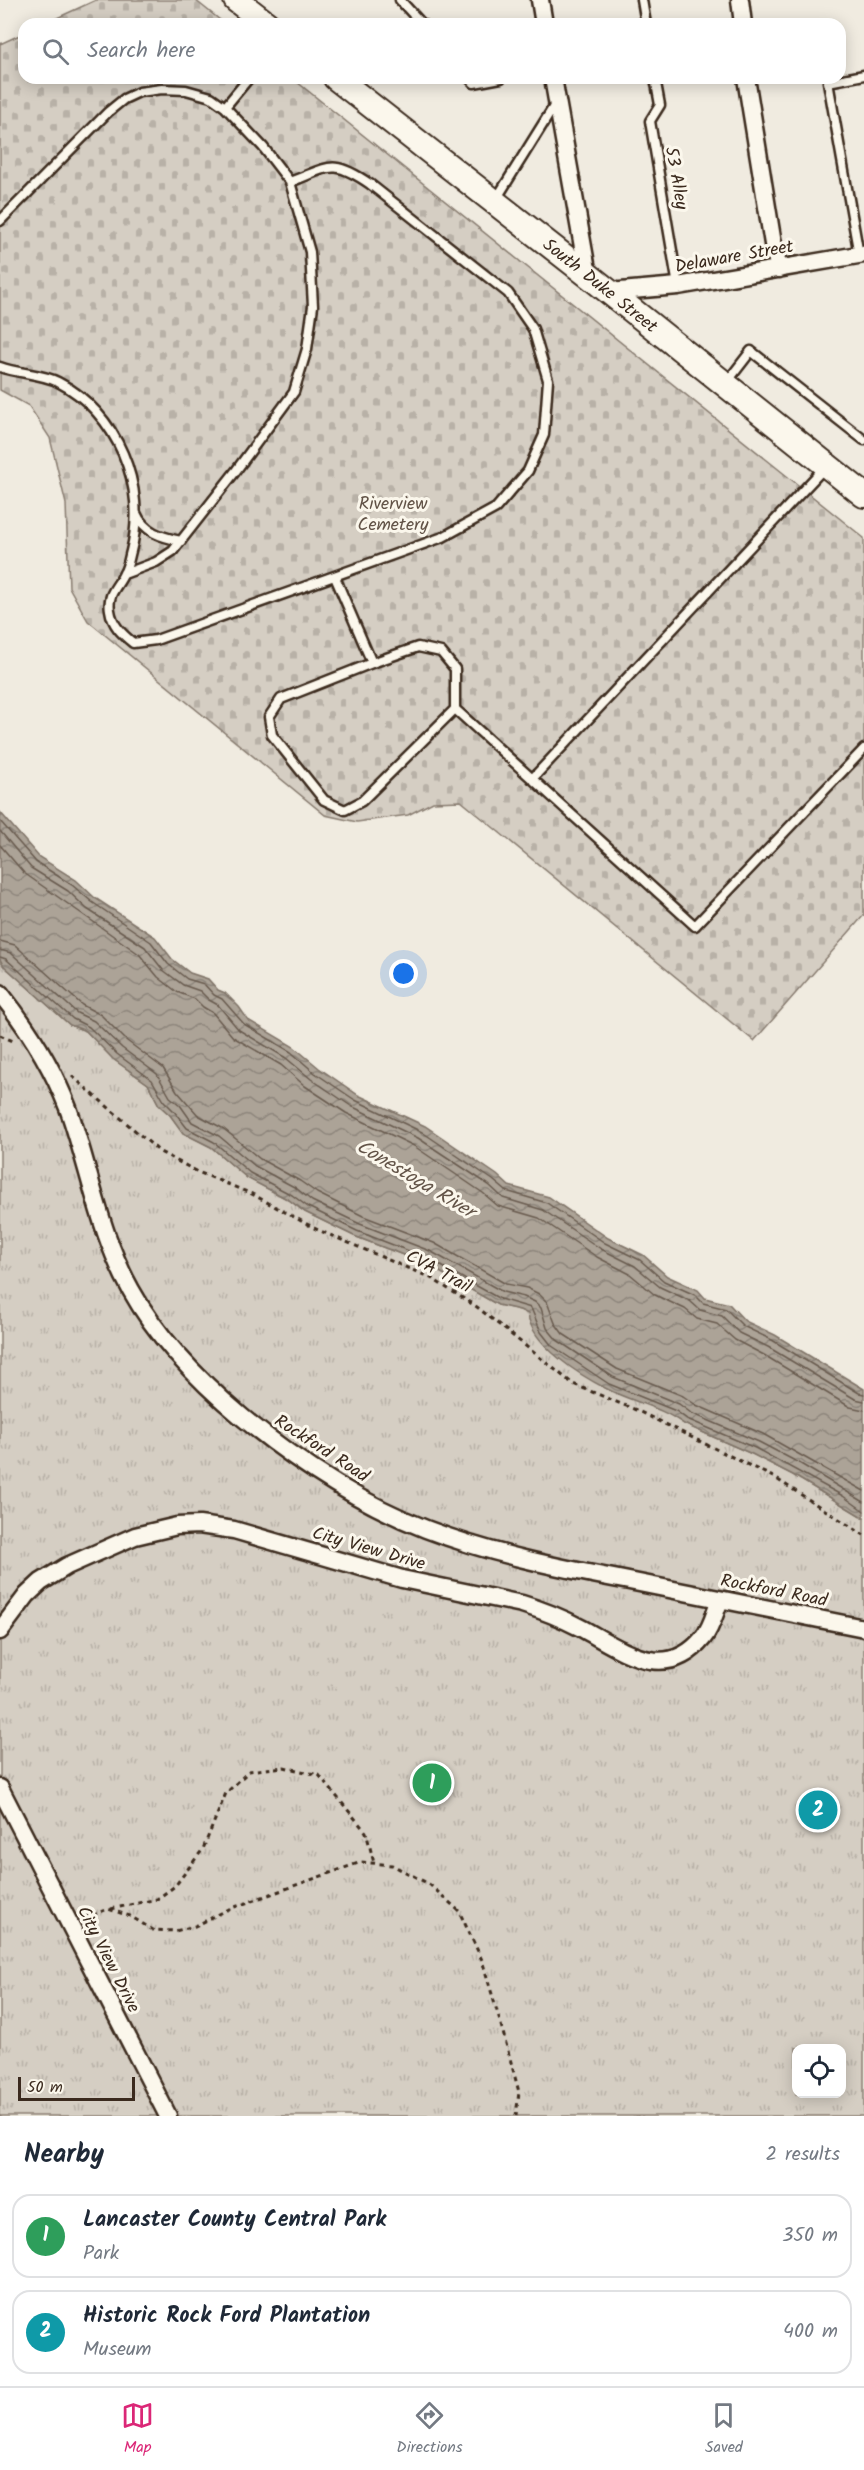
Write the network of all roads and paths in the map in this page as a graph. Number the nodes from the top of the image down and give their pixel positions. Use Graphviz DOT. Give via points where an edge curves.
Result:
graph roads {
  1 [pos="236,0"];
  2 [pos="400,0"];
  3 [pos="540,0"];
  4 [pos="642,0"];
  5 [pos="740,0"];
  6 [pos="259,18"];
  7 [pos="416,18"];
  8 [pos="543,18"];
  9 [pos="645,18"];
  10 [pos="742,18"];
  11 [pos="864,75"];
  12 [pos="846,78"];
  13 [pos="244,84"];
  14 [pos="344,84"];
  15 [pos="555,84"];
  16 [pos="656,84"];
  17 [pos="747,84"];
  18 [pos="828,84"];
  19 [pos="557,100"];
  20 [pos="225,107"];
  21 [pos="290,182"];
  22 [pos="494,202"];
  23 [pos="0,221"];
  24 [pos="861,254"];
  25 [pos="779,268"];
  26 [pos="588,275"];
  27 [pos="678,286"];
  28 [pos="609,292"];
  29 [pos="0,367"];
  30 [pos="725,384"];
  31 [pos="864,440"];
  32 [pos="826,465"];
  33 [pos="864,495"];
  34 [pos="134,510"];
  35 [pos="181,541"];
  36 [pos="124,574"];
  37 [pos="335,577"];
  38 [pos="372,663"];
  39 [pos="455,709"];
  40 [pos="864,749"];
  41 [pos="532,779"];
  42 [pos="0,993"];
  43 [pos="0,1035"];
  44 [pos="43,1054"];
  45 [pos="72,1076"];
  46 [pos="864,1535"];
  47 [pos="720,1600"];
  48 [pos="864,1628"];
  49 [pos="0,1631"];
  50 [pos="0,1788"];
  51 [pos="374,1863"];
  52 [pos="108,1909"];
  53 [pos="70,1924"];
  54 [pos="168,2116"];
  55 [pos="516,2116"];
  1 -- 6 [label="main road"];
  2 -- 7 [label="lane"];
  3 -- 8 [label="street"];
  4 -- 9 [label="lane"];
  5 -- 10 [label="street"];
  11 -- 12 [label="lane"];
  13 -- 20 [label="lane"];
  14 -- 22 [label="main road, South Duke Street"];
  15 -- 19 [label="street"];
  16 -- 27 [label="lane, 53 Alley" via="660,105 650,121"];
  17 -- 25 [label="street"];
  18 -- 24 [label="lane"];
  19 -- 22 [label="lane"];
  19 -- 26 [label="street"];
  20 -- 21 [label="lane"];
  20 -- 23 [label="lane" via="211,97 186,90 139,92 124,99"];
  21 -- 35 [label="lane" via="310,252 313,306 307,349 294,392"];
  21 -- 37 [label="lane" via="334,166 347,169 370,184 508,293 533,329 548,380 544,435 528,471 496,508 443,537"];
  22 -- 26 [label="main road, South Duke Street"];
  24 -- 25 [label="street, Delaware Street"];
  25 -- 27 [label="street, Delaware Street"];
  26 -- 28 [label="main road, South Duke Street"];
  27 -- 28 [label="street, Delaware Street"];
  28 -- 30 [label="main road, South Duke Street"];
  29 -- 34 [label="lane" via="56,381 97,413 125,458"];
  30 -- 31 [label="lane" via="751,351"];
  30 -- 32 [label="main road, South Duke Street"];
  32 -- 33 [label="main road, South Duke Street"];
  32 -- 41 [label="lane"];
  34 -- 35 [label="lane" via="139,522 151,532"];
  34 -- 36 [label="lane" via="132,548"];
  35 -- 36 [label="lane" via="156,562"];
  36 -- 37 [label="lane" via="110,593 110,611 117,630 133,643 156,640"];
  37 -- 38 [label="lane"];
  38 -- 39 [label="lane" via="418,647 441,652 455,669"];
  38 -- 39 [label="lane" via="281,699 269,717 272,735 324,800 345,810 362,801"];
  39 -- 41 [label="lane"];
  40 -- 41 [label="lane" via="695,926"];
  42 -- 44 [label="street, Rockford Road"];
  43 -- 44 [label="path"];
  44 -- 47 [label="street, Rockford Road" via="67,1107 112,1252 131,1291 193,1372 270,1440 389,1513 451,1538 542,1563"];
  45 -- 46 [label="path, CVA Trail" via="160,1152 252,1194 316,1229 432,1278 477,1307 573,1384 636,1410 775,1478"];
  47 -- 48 [label="street, Rockford Road"];
  47 -- 49 [label="street, City View Drive" via="709,1629 686,1654 674,1660 651,1661 540,1609 402,1579 228,1528 199,1525 135,1536 67,1566 27,1595"];
  50 -- 53 [label="street, City View Drive"];
  51 -- 52 [label="path" via="361,1862 175,1931 153,1929"];
  51 -- 52 [label="path" via="366,1832 319,1775 284,1767 249,1771 226,1792 202,1849 175,1886 157,1899"];
  51 -- 55 [label="path" via="392,1865 429,1884 459,1911 482,1960 501,2025 519,2092"];
  52 -- 53 [label="path"];
  53 -- 54 [label="street, City View Drive"];
}
